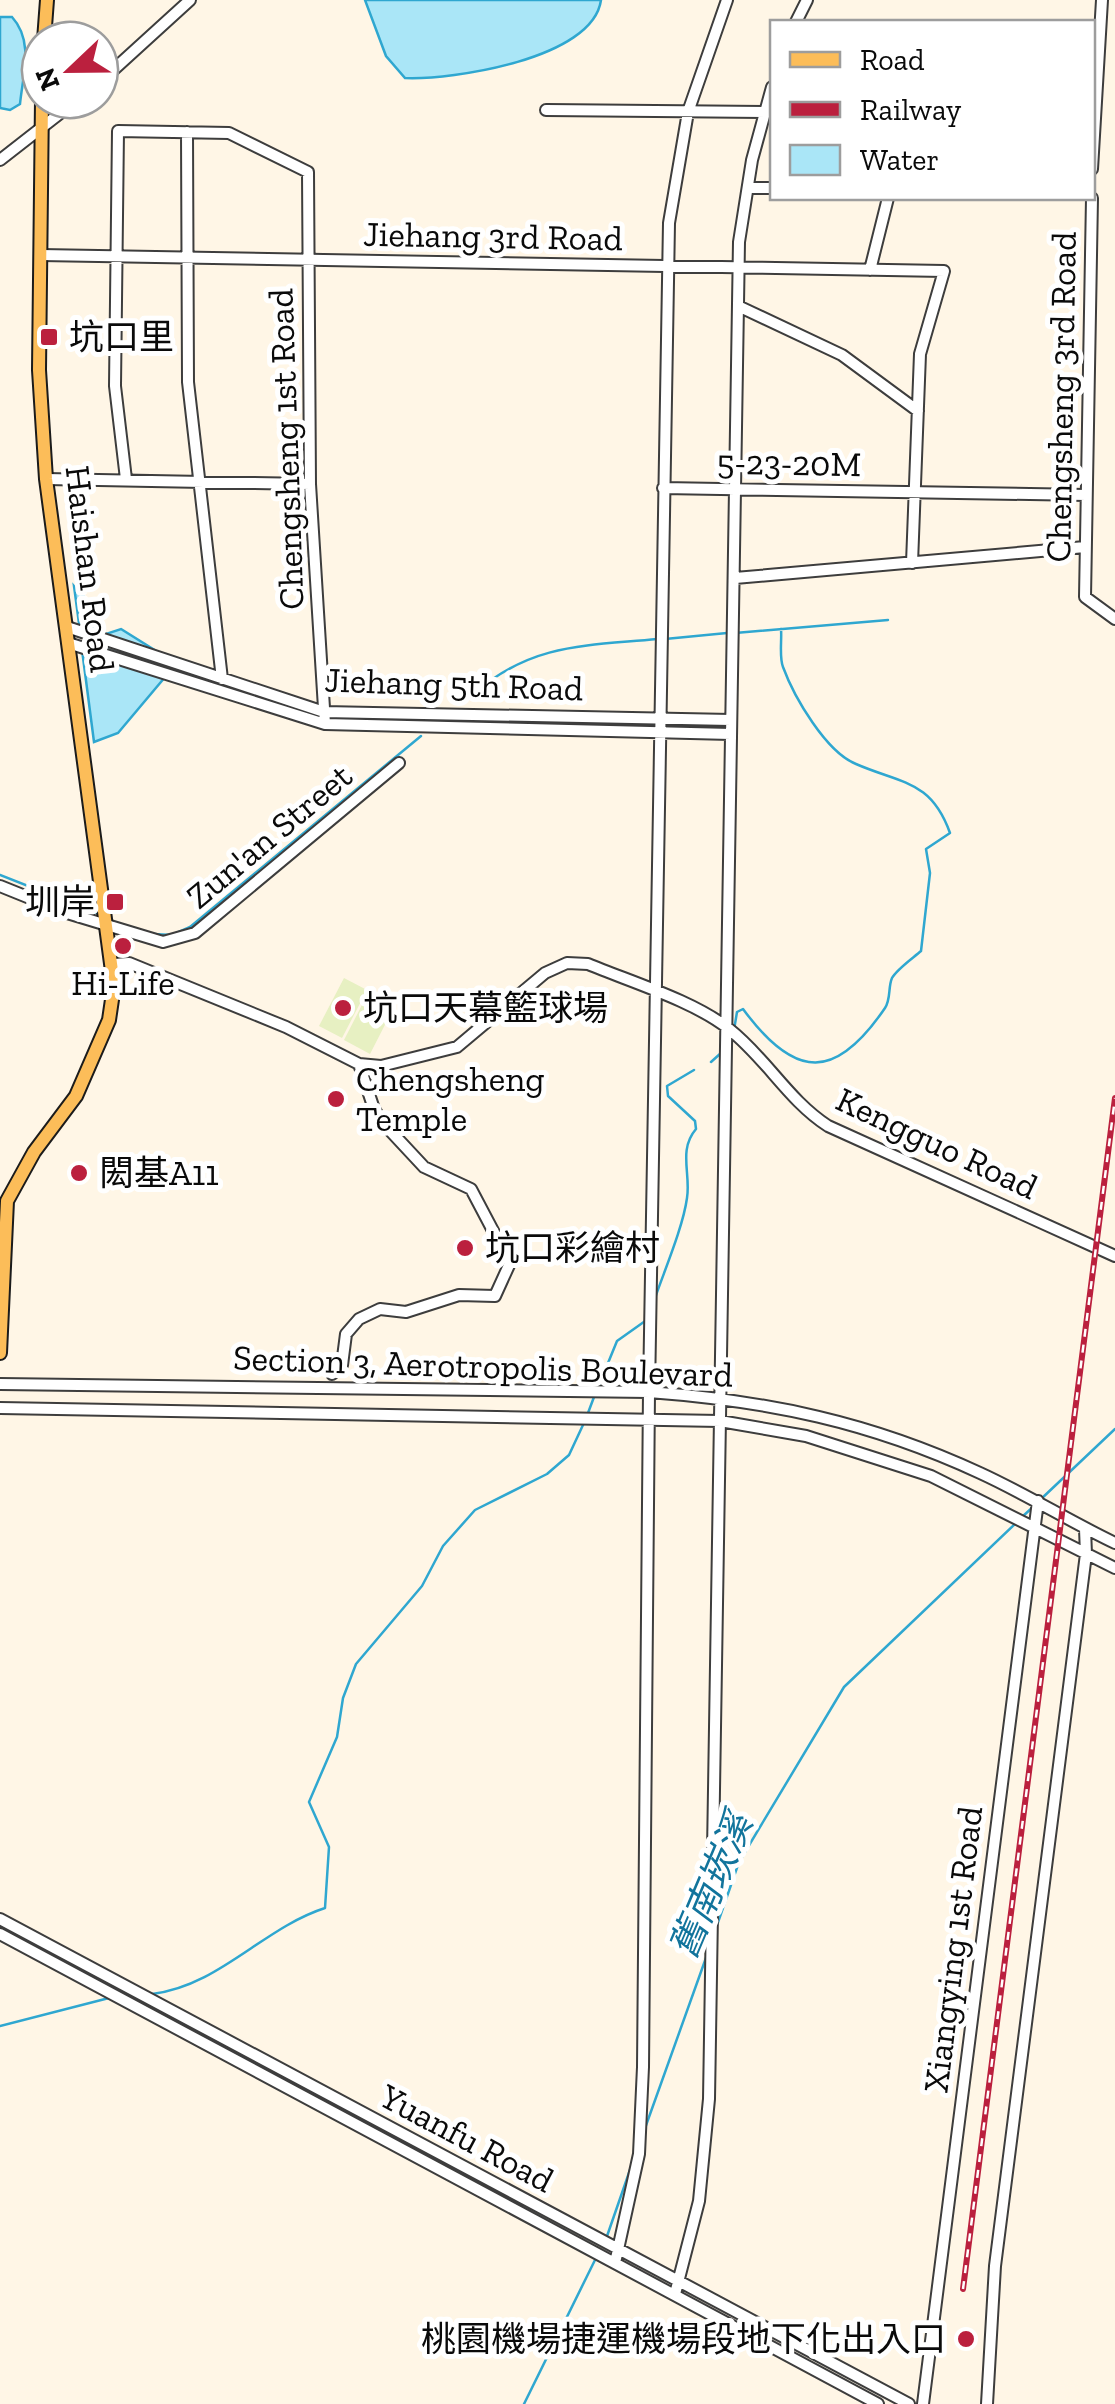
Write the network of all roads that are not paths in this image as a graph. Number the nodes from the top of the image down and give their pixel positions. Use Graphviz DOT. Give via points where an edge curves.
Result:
graph roads {
  1 [pos="190,0"];
  2 [pos="726,0"];
  3 [pos="1102,0"];
  4 [pos="120,64"];
  5 [pos="546,110"];
  6 [pos="688,112"];
  7 [pos="768,112"];
  8 [pos="1095,118"];
  9 [pos="42,120"];
  10 [pos="52,120"];
  11 [pos="42,128"];
  12 [pos="188,132"];
  13 [pos="0,160"];
  14 [pos="748,188"];
  15 [pos="770,188"];
  16 [pos="888,200"];
  17 [pos="1092,200"];
  18 [pos="41,255"];
  19 [pos="115,258"];
  20 [pos="187,258"];
  21 [pos="308,260"];
  22 [pos="667,266"];
  23 [pos="739,268"];
  24 [pos="870,270"];
  25 [pos="738,306"];
  26 [pos="918,411"];
  27 [pos="46,479"];
  28 [pos="126,479"];
  29 [pos="201,481"];
  30 [pos="310,484"];
  31 [pos="662,488"];
  32 [pos="735,490"];
  33 [pos="915,493"];
  34 [pos="1086,495"];
  35 [pos="1085,547"];
  36 [pos="912,564"];
  37 [pos="735,578"];
  38 [pos="1115,619"];
  39 [pos="67,627"];
  40 [pos="68,643"];
  41 [pos="222,678"];
  42 [pos="324,718"];
  43 [pos="662,718"];
  44 [pos="731,720"];
  45 [pos="662,731"];
  46 [pos="731,734"];
  47 [pos="399,763"];
  48 [pos="0,886"];
  49 [pos="106,924"];
  50 [pos="114,964"];
  51 [pos="657,992"];
  52 [pos="726,1026"];
  53 [pos="359,1064"];
  54 [pos="4,1199"];
  55 [pos="1115,1256"];
  56 [pos="0,1352"];
  57 [pos="332,1374"];
  58 [pos="0,1384"];
  59 [pos="649,1392"];
  60 [pos="721,1397"];
  61 [pos="0,1408"];
  62 [pos="650,1418"];
  63 [pos="720,1421"];
  64 [pos="1038,1501"];
  65 [pos="1036,1528"];
  66 [pos="1086,1529"];
  67 [pos="1115,1544"];
  68 [pos="1086,1554"];
  69 [pos="1115,1568"];
  70 [pos="0,1920"];
  71 [pos="0,1934"];
  72 [pos="619,2250"];
  73 [pos="614,2264"];
  74 [pos="680,2282"];
  75 [pos="675,2294"];
  76 [pos="878,2404"];
  77 [pos="909,2404"];
  78 [pos="922,2404"];
  79 [pos="988,2404"];
  1 -- 4 [label="street"];
  2 -- 6 [label="street"];
  3 -- 8 [label="street"];
  5 -- 6 [label="street"];
  6 -- 7 [label="street"];
  6 -- 22 [label="street"];
  7 -- 14 [label="street"];
  9 -- 11 [label="main road, Haishan Road"];
  10 -- 11 [label="street"];
  11 -- 13 [label="street"];
  11 -- 18 [label="main road, Haishan Road"];
  12 -- 19 [label="street" via="118,131"];
  12 -- 20 [label="street"];
  12 -- 21 [label="street, Chengsheng 1st Road" via="228,133 308,172"];
  14 -- 15 [label="street"];
  14 -- 23 [label="street"];
  16 -- 24 [label="street"];
  17 -- 34 [label="street, Chengsheng 3rd Road"];
  18 -- 19 [label="street, Jiehang 3rd Road"];
  18 -- 27 [label="main road, Haishan Road"];
  19 -- 20 [label="street, Jiehang 3rd Road"];
  19 -- 28 [label="street" via="115,386"];
  20 -- 21 [label="street, Jiehang 3rd Road"];
  20 -- 29 [label="street" via="188,382"];
  21 -- 22 [label="street, Jiehang 3rd Road"];
  21 -- 30 [label="street, Chengsheng 1st Road"];
  22 -- 23 [label="street, Jiehang 3rd Road"];
  22 -- 31 [label="street"];
  23 -- 24 [label="street, Jiehang 3rd Road"];
  23 -- 25 [label="street"];
  24 -- 26 [label="street, Jiehang 3rd Road" via="944,272 920,354"];
  25 -- 26 [label="street" via="842,355"];
  25 -- 32 [label="street"];
  26 -- 33 [label="street"];
  27 -- 28 [label="street"];
  27 -- 39 [label="main road, Haishan Road"];
  28 -- 29 [label="street"];
  29 -- 30 [label="street"];
  29 -- 41 [label="street"];
  30 -- 42 [label="street, Chengsheng 1st Road"];
  31 -- 32 [label="street, 5-23-20M"];
  31 -- 43 [label="street"];
  32 -- 33 [label="street, 5-23-20M"];
  32 -- 37 [label="street"];
  33 -- 34 [label="street, 5-23-20M"];
  33 -- 36 [label="street"];
  34 -- 35 [label="street, Chengsheng 3rd Road"];
  35 -- 36 [label="street"];
  35 -- 38 [label="street, Chengsheng 3rd Road" via="1086,597"];
  36 -- 37 [label="street"];
  37 -- 44 [label="street"];
  39 -- 40 [label="main road, Haishan Road"];
  39 -- 41 [label="street, Jiehang 5th Road"];
  40 -- 42 [label="street, Jiehang 5th Road" via="302,720"];
  40 -- 49 [label="main road, Haishan Road"];
  41 -- 42 [label="street, Jiehang 5th Road"];
  42 -- 43 [label="street, Jiehang 5th Road"];
  42 -- 45 [label="street, Jiehang 5th Road"];
  43 -- 44 [label="street, Jiehang 5th Road"];
  43 -- 45 [label="street"];
  44 -- 46 [label="street"];
  45 -- 46 [label="street, Jiehang 5th Road"];
  45 -- 51 [label="street"];
  46 -- 52 [label="street"];
  47 -- 49 [label="street, Zun'an Street" via="195,934 163,942"];
  48 -- 49 [label="street, Zun'an Street"];
  49 -- 50 [label="main road, Haishan Road"];
  50 -- 53 [label="street" via="130,963"];
  50 -- 54 [label="main road, Haishan Road" via="100,1046 76,1096"];
  51 -- 52 [label="street, Kengguo Road"];
  51 -- 53 [label="street, Kengguo Road" via="588,964 567,964 534,981 457,1046 381,1066"];
  51 -- 59 [label="street"];
  52 -- 55 [label="street, Kengguo Road" via="774,1071 800,1108 828,1126"];
  52 -- 60 [label="street"];
  53 -- 57 [label="street" via="384,1123 424,1166 471,1189 510,1263 494,1296 459,1295 406,1312 380,1308 359,1319 346,1334 342,1365"];
  54 -- 56 [label="main road"];
  58 -- 59 [label="street, Section 3, Aerotropolis Boulevard"];
  59 -- 60 [label="street, Section 3, Aerotropolis Boulevard"];
  59 -- 62 [label="street"];
  60 -- 63 [label="street"];
  60 -- 64 [label="street, Section 3, Aerotropolis Boulevard" via="874,1430"];
  61 -- 62 [label="street, Section 3, Aerotropolis Boulevard"];
  62 -- 63 [label="street, Section 3, Aerotropolis Boulevard"];
  62 -- 72 [label="street" via="642,2115"];
  63 -- 65 [label="street, Section 3, Aerotropolis Boulevard" via="872,1456 930,1476"];
  63 -- 74 [label="street" via="710,2099 699,2201"];
  64 -- 65 [label="street, Xiangying 1st Road"];
  64 -- 66 [label="street, Section 3, Aerotropolis Boulevard"];
  65 -- 68 [label="street, Section 3, Aerotropolis Boulevard"];
  65 -- 78 [label="street, Xiangying 1st Road"];
  66 -- 67 [label="street, Section 3, Aerotropolis Boulevard"];
  66 -- 68 [label="street"];
  68 -- 69 [label="street, Section 3, Aerotropolis Boulevard"];
  68 -- 79 [label="street" via="994,2266"];
  70 -- 72 [label="street, Yuanfu Road"];
  71 -- 73 [label="street, Yuanfu Road"];
  72 -- 73 [label="street"];
  72 -- 74 [label="street, Yuanfu Road"];
  73 -- 75 [label="street, Yuanfu Road"];
  74 -- 75 [label="street"];
  74 -- 77 [label="street, Yuanfu Road"];
  75 -- 76 [label="street, Yuanfu Road"];
}
